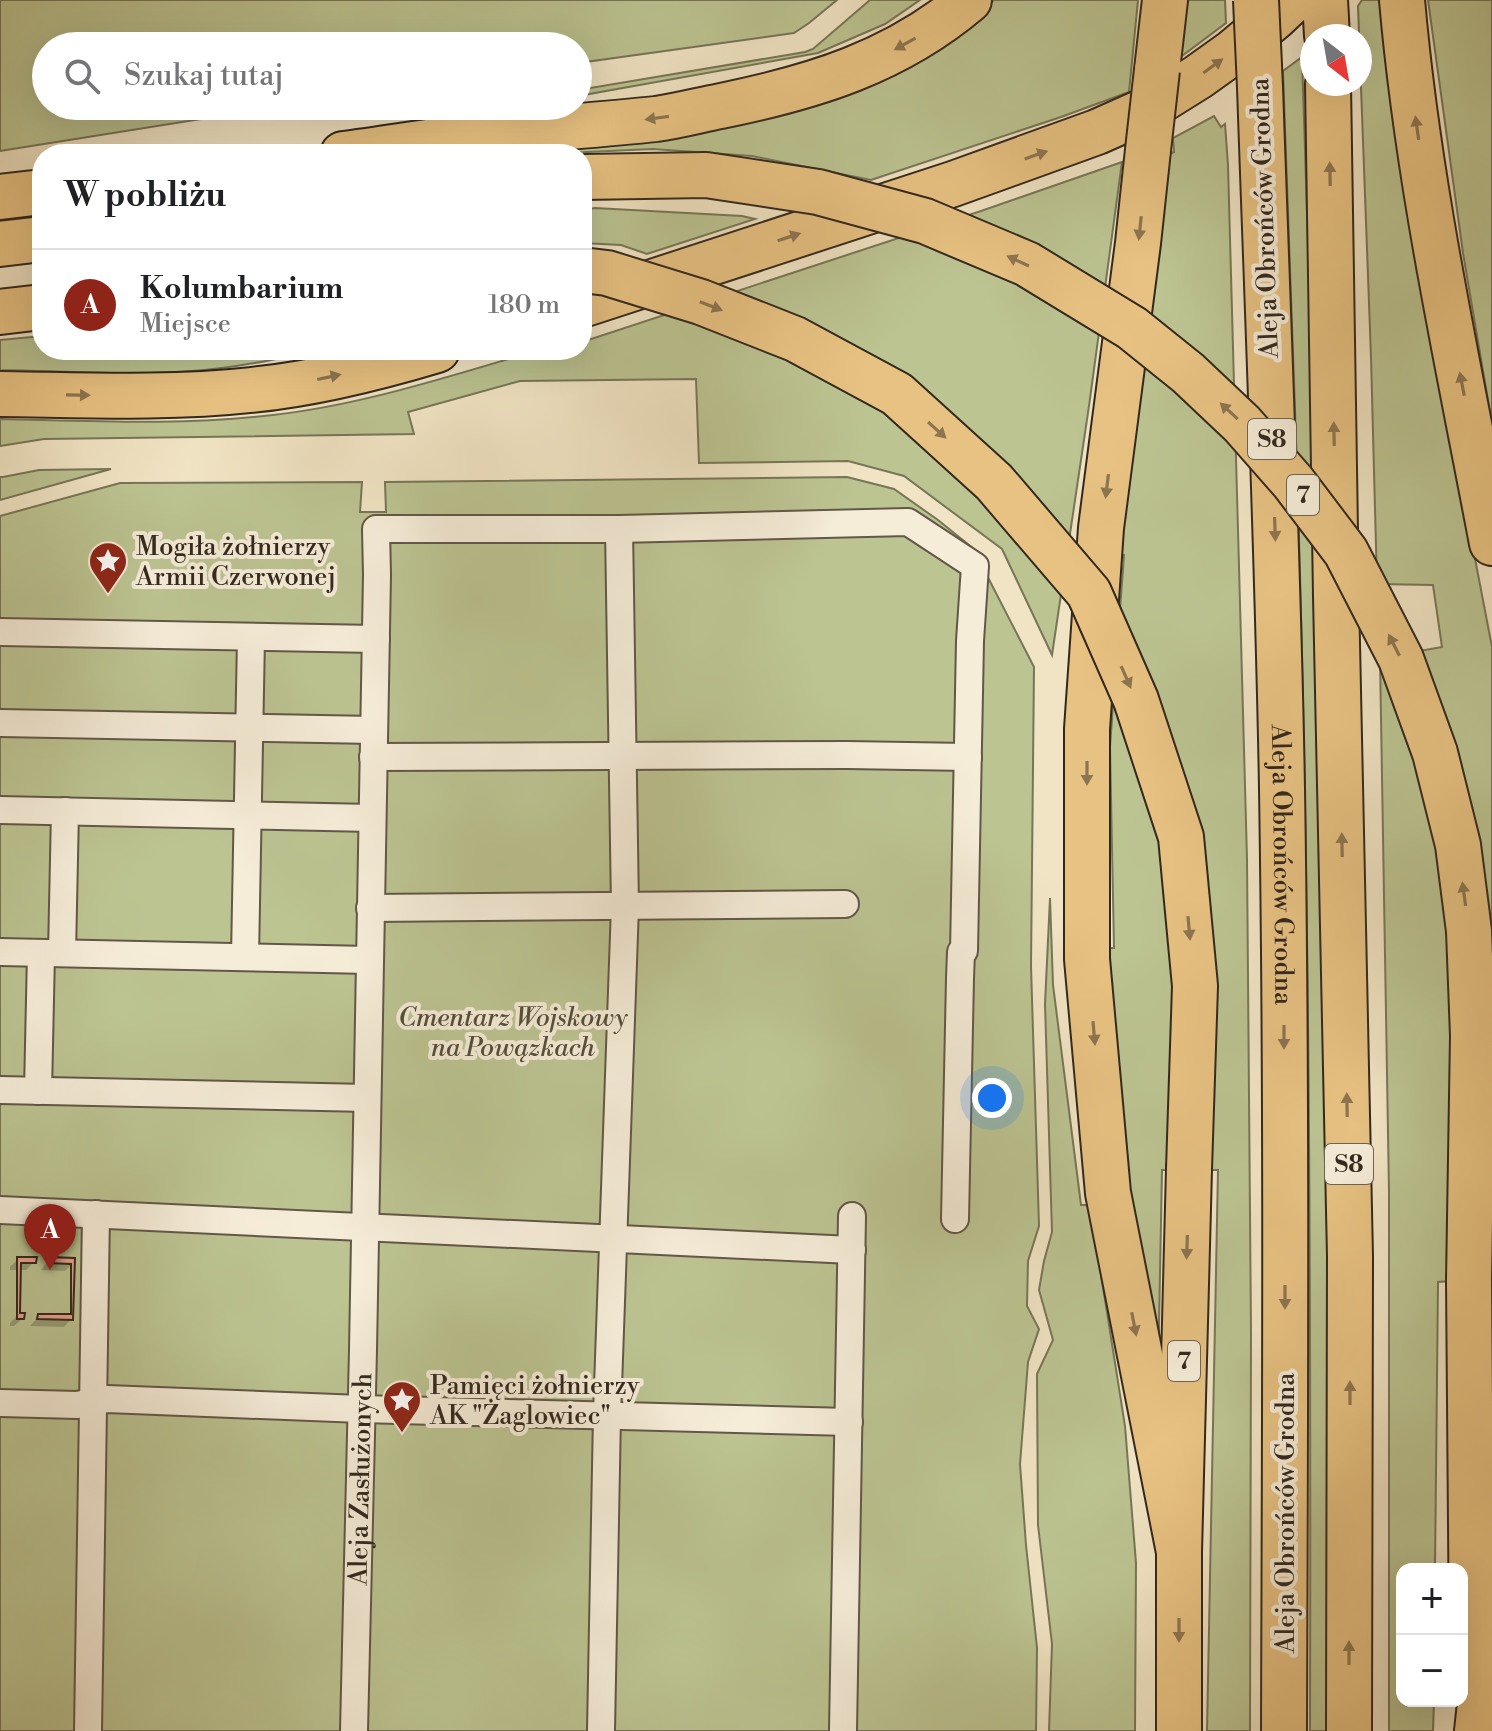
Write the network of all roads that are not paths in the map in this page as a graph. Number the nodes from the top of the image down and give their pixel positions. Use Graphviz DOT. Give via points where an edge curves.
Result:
graph roads {
  1 [pos="969,0"];
  2 [pos="1165,0"];
  3 [pos="1256,0"];
  4 [pos="1293,0"];
  5 [pos="1325,0"];
  6 [pos="1402,0"];
  7 [pos="1326,24"];
  8 [pos="1328,96"];
  9 [pos="414,144"];
  10 [pos="592,177"];
  11 [pos="32,193"];
  12 [pos="0,197"];
  13 [pos="32,240"];
  14 [pos="0,244"];
  15 [pos="592,271"];
  16 [pos="592,302"];
  17 [pos="32,308"];
  18 [pos="0,312"];
  19 [pos="397,360"];
  20 [pos="0,394"];
  21 [pos="619,529"];
  22 [pos="1492,543"];
  23 [pos="0,632"];
  24 [pos="251,637"];
  25 [pos="376,639"];
  26 [pos="0,723"];
  27 [pos="250,728"];
  28 [pos="374,730"];
  29 [pos="373,757"];
  30 [pos="622,757"];
  31 [pos="968,757"];
  32 [pos="0,810"];
  33 [pos="65,811"];
  34 [pos="248,816"];
  35 [pos="372,818"];
  36 [pos="845,904"];
  37 [pos="625,906"];
  38 [pos="370,908"];
  39 [pos="0,952"];
  40 [pos="51,953"];
  41 [pos="245,957"];
  42 [pos="369,960"];
  43 [pos="0,1090"];
  44 [pos="38,1091"];
  45 [pos="367,1098"];
  46 [pos="0,1210"];
  47 [pos="96,1214"];
  48 [pos="852,1216"];
  49 [pos="955,1219"];
  50 [pos="364,1227"];
  51 [pos="613,1239"];
  52 [pos="852,1250"];
  53 [pos="0,1403"];
  54 [pos="93,1403"];
  55 [pos="361,1409"];
  56 [pos="607,1415"];
  57 [pos="849,1422"];
  58 [pos="1179,1552"];
  59 [pos="1492,1592"];
  60 [pos="88,1731"];
  61 [pos="354,1731"];
  62 [pos="601,1731"];
  63 [pos="843,1731"];
  64 [pos="1179,1731"];
  65 [pos="1284,1731"];
  66 [pos="1349,1731"];
  67 [pos="1475,1731"];
  1 -- 9 [label="main road, one-way" via="869,63 769,96 660,118"];
  2 -- 58 [label="main road, one-way, bridge" via="1101,528 1087,729 1087,959 1108,1193"];
  3 -- 65 [label="main road, Aleja Obrońców Grodna / S8, one-way, bridge" via="1282,776"];
  16 -- 4 [label="main road, one-way" via="1097,132 1198,77"];
  5 -- 7 [label="main road"];
  22 -- 6 [label="main road, one-way" via="1426,188"];
  66 -- 8 [label="main road, S8, one-way" via="1350,1257"];
  67 -- 10 [label="main road, 7, one-way, bridge" via="1469,931 1458,845 1435,753 1401,659 1346,552 1242,424 1188,373 1132,328 1027,264 925,221 818,192 706,175"];
  11 -- 12 [label="main road"];
  13 -- 14 [label="main road"];
  15 -- 58 [label="main road, 7, one-way, bridge" via="701,302 795,339 897,394 994,482 1089,593 1136,700 1181,837 1195,986"];
  17 -- 18 [label="main road"];
  20 -- 19 [label="main road, one-way" via="253,390"];
  21 -- 25 [label="street, Aleja Zasłużonych" via="376,529"];
  21 -- 30 [label="street"];
  21 -- 31 [label="street" via="908,522 975,566"];
  23 -- 24 [label="street"];
  24 -- 25 [label="street"];
  24 -- 27 [label="street"];
  25 -- 28 [label="street, Aleja Zasłużonych"];
  26 -- 27 [label="street"];
  27 -- 28 [label="street"];
  27 -- 34 [label="street"];
  28 -- 29 [label="street, Aleja Zasłużonych"];
  29 -- 30 [label="street"];
  29 -- 35 [label="street, Aleja Zasłużonych"];
  30 -- 31 [label="street"];
  30 -- 37 [label="street"];
  31 -- 49 [label="street"];
  32 -- 33 [label="street"];
  33 -- 34 [label="street"];
  33 -- 40 [label="street"];
  34 -- 35 [label="street"];
  34 -- 41 [label="street"];
  35 -- 38 [label="street, Aleja Zasłużonych"];
  36 -- 37 [label="street"];
  37 -- 38 [label="street"];
  37 -- 51 [label="street"];
  38 -- 42 [label="street, Aleja Zasłużonych"];
  39 -- 40 [label="street"];
  40 -- 41 [label="street"];
  40 -- 44 [label="street"];
  41 -- 42 [label="street"];
  42 -- 45 [label="street, Aleja Zasłużonych"];
  43 -- 44 [label="street"];
  44 -- 45 [label="street"];
  45 -- 50 [label="street, Aleja Zasłużonych"];
  46 -- 47 [label="street"];
  47 -- 50 [label="street"];
  47 -- 54 [label="street"];
  48 -- 52 [label="street"];
  50 -- 51 [label="street"];
  50 -- 55 [label="street, Aleja Zasłużonych"];
  51 -- 52 [label="street"];
  51 -- 56 [label="street"];
  52 -- 57 [label="street"];
  53 -- 54 [label="street"];
  54 -- 55 [label="street" via="107,1399"];
  54 -- 60 [label="street"];
  55 -- 56 [label="street"];
  55 -- 61 [label="street, Aleja Zasłużonych"];
  56 -- 57 [label="street"];
  56 -- 62 [label="street"];
  57 -- 63 [label="street"];
  58 -- 64 [label="main road, 7, one-way"];
  59 -- 67 [label="main road"];
}
